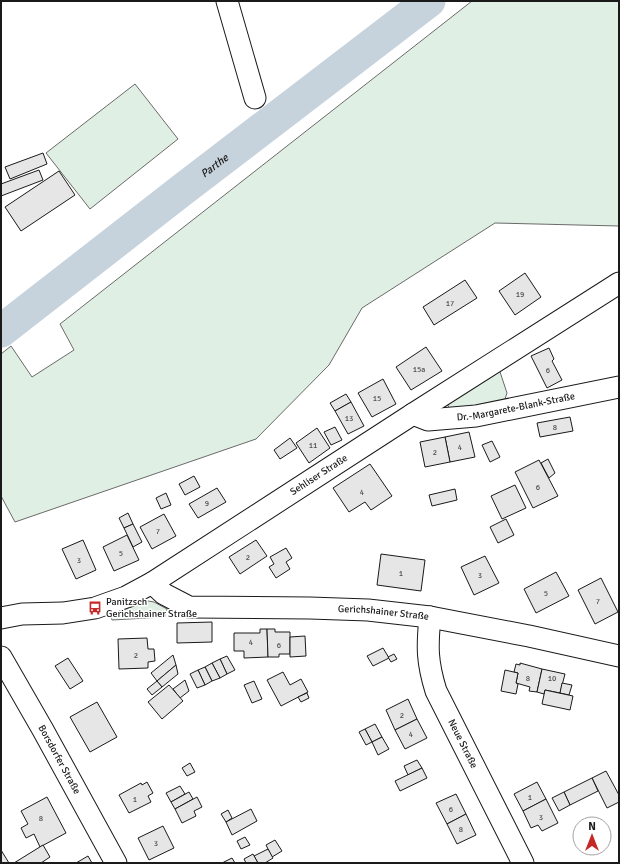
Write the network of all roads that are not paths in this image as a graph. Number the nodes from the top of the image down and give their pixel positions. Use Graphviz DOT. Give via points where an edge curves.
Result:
graph roads {
  1 [pos="227,1"];
  2 [pos="255,98"];
  3 [pos="619,283"];
  4 [pos="619,387"];
  5 [pos="413,414"];
  6 [pos="152,583"];
  7 [pos="430,617"];
  8 [pos="1,618"];
  9 [pos="619,656"];
  10 [pos="1,657"];
  11 [pos="116,863"];
  12 [pos="523,863"];
  1 -- 2 [label="street"];
  3 -- 5 [label="street, Sehliser Straße"];
  4 -- 5 [label="street, Dr.-Margarete-Blank-Straße" via="476,416 428,420"];
  5 -- 6 [label="street, Sehliser Straße"];
  6 -- 7 [label="street, Gerichshainer Straße" via="164,594 189,607 368,610"];
  6 -- 8 [label="street, Sehliser Straße" via="126,597 95,608"];
  7 -- 9 [label="street, Gerichshainer Straße"];
  7 -- 12 [label="street, Neue Straße" via="428,658 436,691"];
  10 -- 11 [label="street, Borsdorfer Straße"];
}
